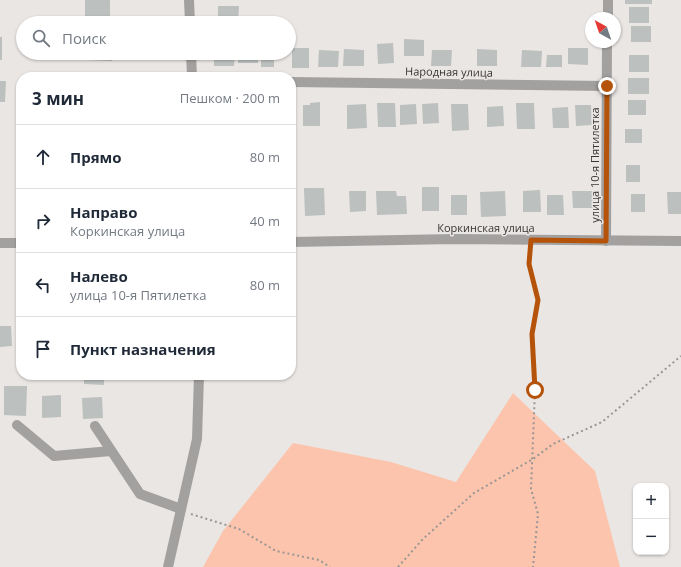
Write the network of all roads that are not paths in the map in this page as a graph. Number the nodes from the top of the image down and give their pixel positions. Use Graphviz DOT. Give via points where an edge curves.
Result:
graph roads {
  1 [pos="189,0"];
  2 [pos="608,0"];
  3 [pos="608,12"];
  4 [pos="190,16"];
  5 [pos="608,48"];
  6 [pos="191,60"];
  7 [pos="192,72"];
  8 [pos="296,82"];
  9 [pos="607,86"];
  10 [pos="606,241"];
  11 [pos="681,241"];
  12 [pos="296,242"];
  13 [pos="0,243"];
  14 [pos="16,243"];
  15 [pos="200,380"];
  16 [pos="17,425"];
  17 [pos="95,426"];
  18 [pos="111,450"];
  19 [pos="181,510"];
  20 [pos="168,567"];
  1 -- 4 [label="street"];
  2 -- 3 [label="street"];
  5 -- 9 [label="street, улица 10-я Пятилетка"];
  6 -- 7 [label="street"];
  8 -- 9 [label="street, Народная улица"];
  9 -- 10 [label="street, улица 10-я Пятилетка"];
  10 -- 11 [label="street, Коркинская улица"];
  10 -- 12 [label="street, Коркинская улица"];
  13 -- 14 [label="street"];
  15 -- 19 [label="street" via="197,439"];
  16 -- 18 [label="street" via="54,456"];
  17 -- 18 [label="street"];
  18 -- 19 [label="street" via="140,494"];
  19 -- 20 [label="street"];
}
